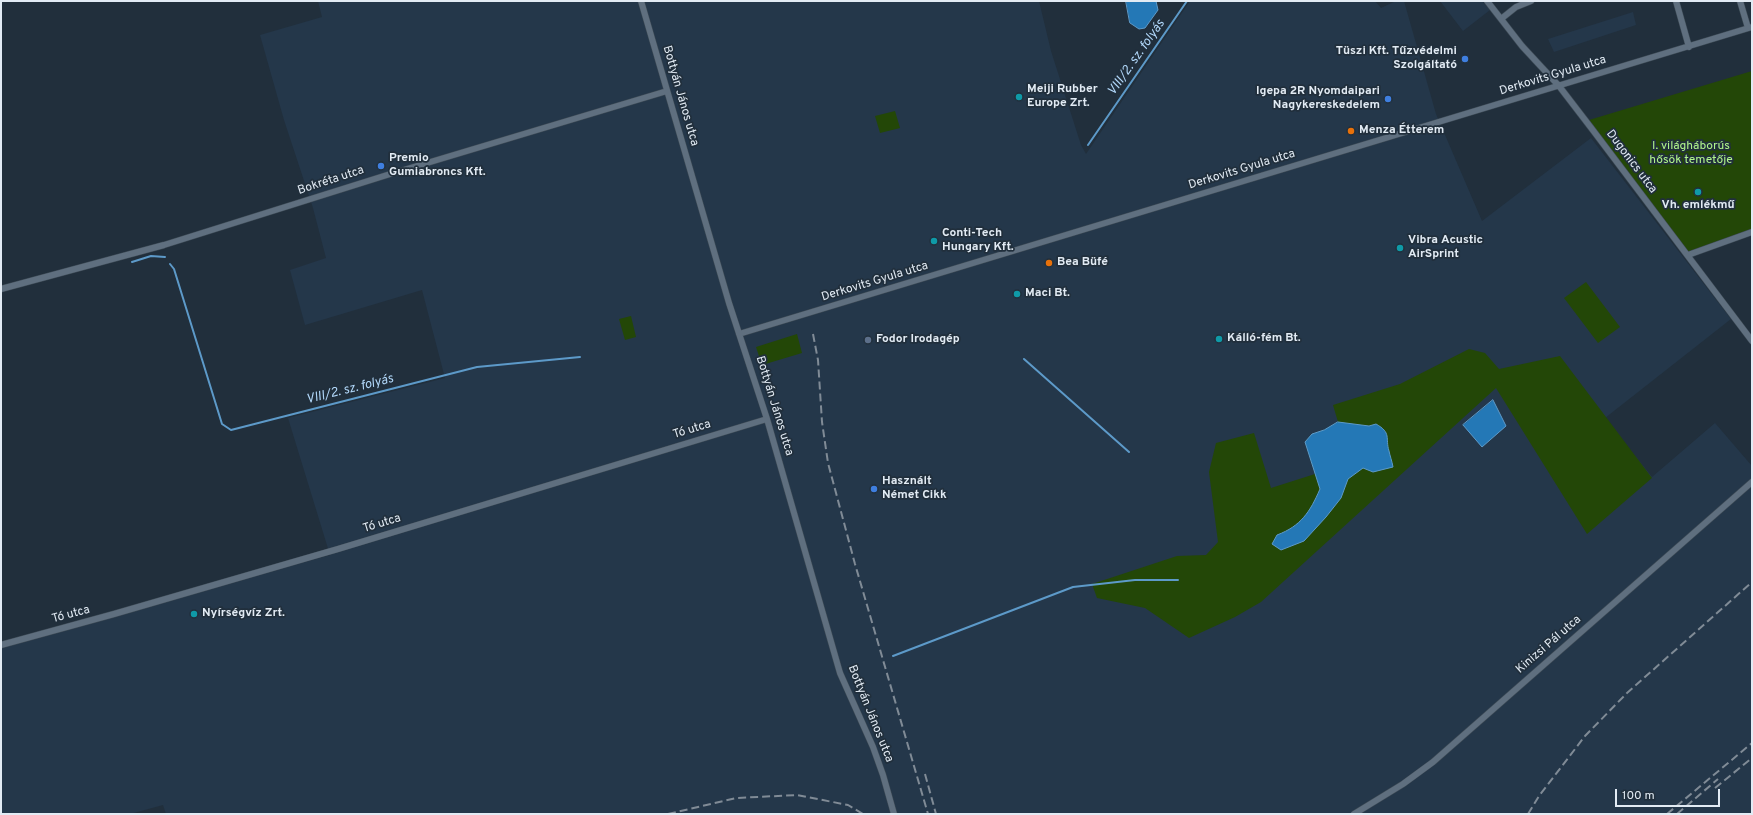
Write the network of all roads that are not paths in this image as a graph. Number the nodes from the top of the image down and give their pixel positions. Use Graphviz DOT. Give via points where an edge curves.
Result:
graph roads {
  1 [pos="641,1"];
  2 [pos="1487,1"];
  3 [pos="1531,1"];
  4 [pos="1676,1"];
  5 [pos="1740,1"];
  6 [pos="1501,19"];
  7 [pos="1750,28"];
  8 [pos="1689,47"];
  9 [pos="1559,86"];
  10 [pos="667,91"];
  11 [pos="1752,232"];
  12 [pos="1688,255"];
  13 [pos="1,289"];
  14 [pos="739,334"];
  15 [pos="1751,339"];
  16 [pos="767,418"];
  17 [pos="1752,482"];
  18 [pos="1,645"];
  19 [pos="894,814"];
  20 [pos="1354,814"];
  1 -- 10 [label="street, Bottyán János utca"];
  2 -- 6 [label="street, Dugonics utca"];
  3 -- 6 [label="street" via="1516,7"];
  4 -- 8 [label="street"];
  5 -- 7 [label="street"];
  6 -- 9 [label="street, Dugonics utca"];
  7 -- 8 [label="street, Derkovits Gyula utca"];
  8 -- 9 [label="street, Derkovits Gyula utca"];
  9 -- 12 [label="street, Dugonics utca"];
  9 -- 14 [label="street, Derkovits Gyula utca"];
  10 -- 13 [label="street, Bokréta utca" via="164,245"];
  10 -- 14 [label="street, Bottyán János utca"];
  11 -- 12 [label="street"];
  12 -- 15 [label="street, Dugonics utca"];
  14 -- 16 [label="street, Bottyán János utca"];
  16 -- 18 [label="street, Tó utca" via="338,549"];
  16 -- 19 [label="street, Bottyán János utca" via="840,673 873,747"];
  17 -- 20 [label="street, Kinizsi Pál utca" via="1433,762"];
}
